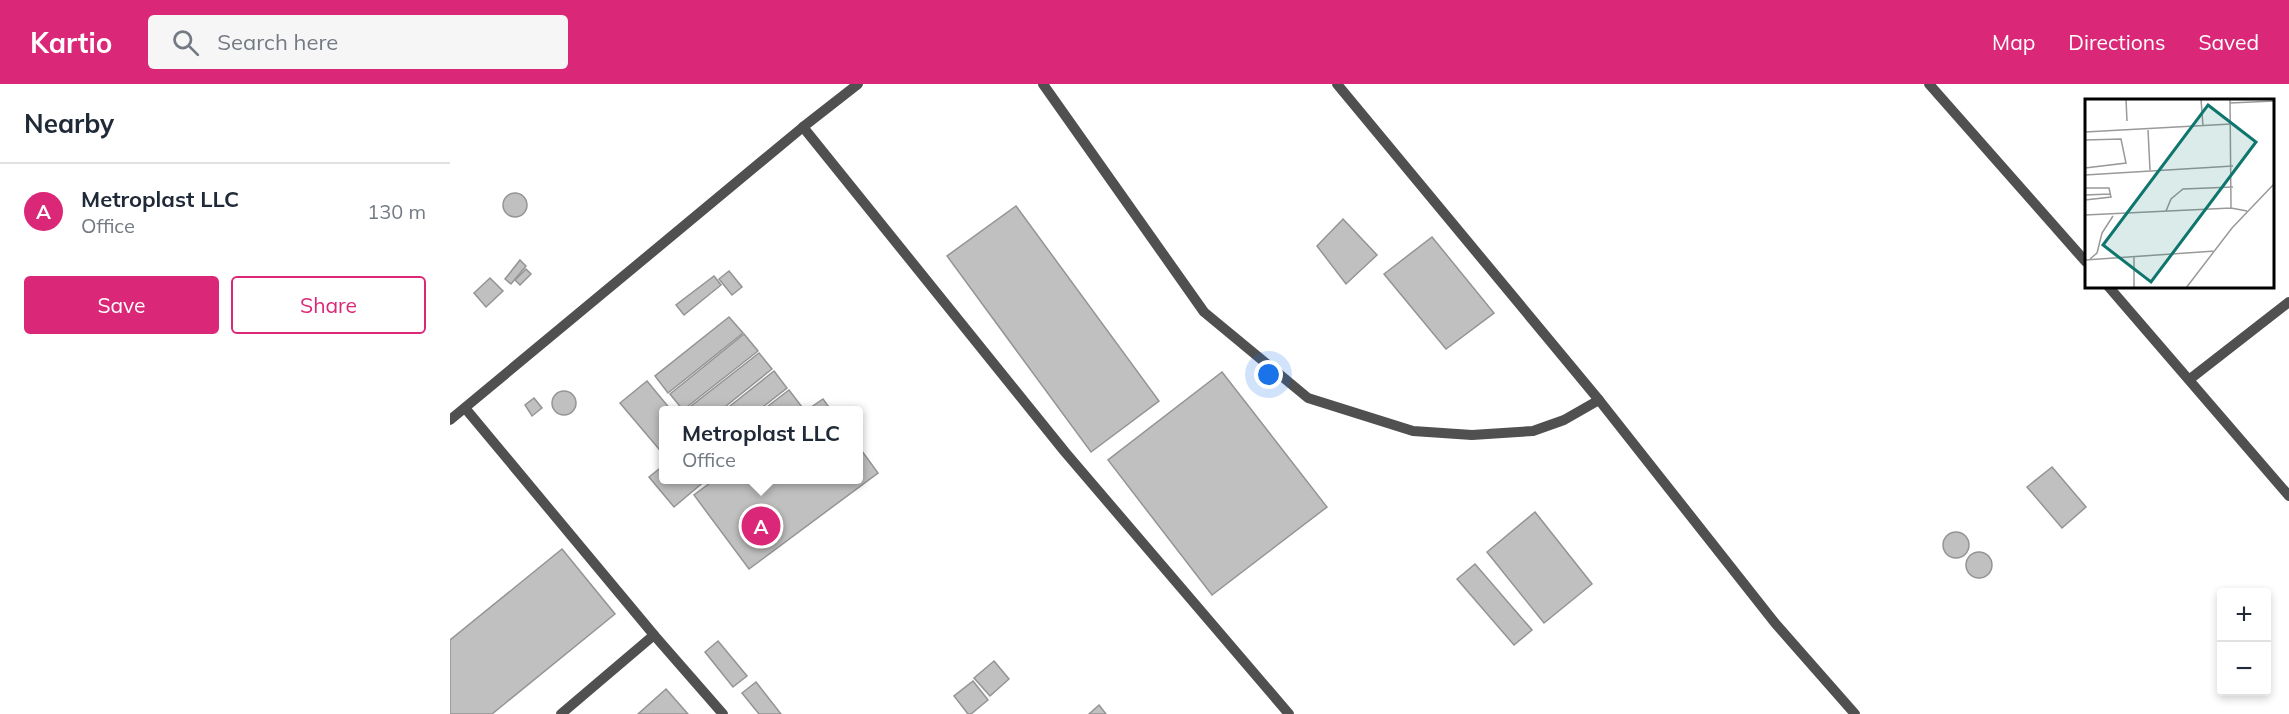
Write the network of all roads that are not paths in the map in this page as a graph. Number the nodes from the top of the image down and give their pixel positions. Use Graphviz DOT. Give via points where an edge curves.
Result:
graph roads {
  1 [pos="858,84"];
  2 [pos="1043,84"];
  3 [pos="1337,84"];
  4 [pos="1929,84"];
  5 [pos="803,127"];
  6 [pos="2085,261"];
  7 [pos="2110,288"];
  8 [pos="2289,302"];
  9 [pos="2190,379"];
  10 [pos="1599,400"];
  11 [pos="465,408"];
  12 [pos="450,420"];
  13 [pos="2289,496"];
  14 [pos="654,635"];
  15 [pos="561,714"];
  16 [pos="723,714"];
  17 [pos="1289,714"];
  18 [pos="1855,714"];
  1 -- 5 [label="lane"];
  2 -- 10 [label="lane" via="1204,312 1308,398 1413,431 1472,435 1533,431 1564,420"];
  3 -- 10 [label="lane"];
  4 -- 6 [label="lane"];
  5 -- 11 [label="lane"];
  5 -- 17 [label="lane" via="1065,452"];
  7 -- 9 [label="lane"];
  8 -- 9 [label="lane"];
  9 -- 13 [label="lane"];
  10 -- 18 [label="lane" via="1775,623"];
  11 -- 12 [label="lane"];
  11 -- 14 [label="lane"];
  14 -- 15 [label="lane"];
  14 -- 16 [label="lane"];
}
